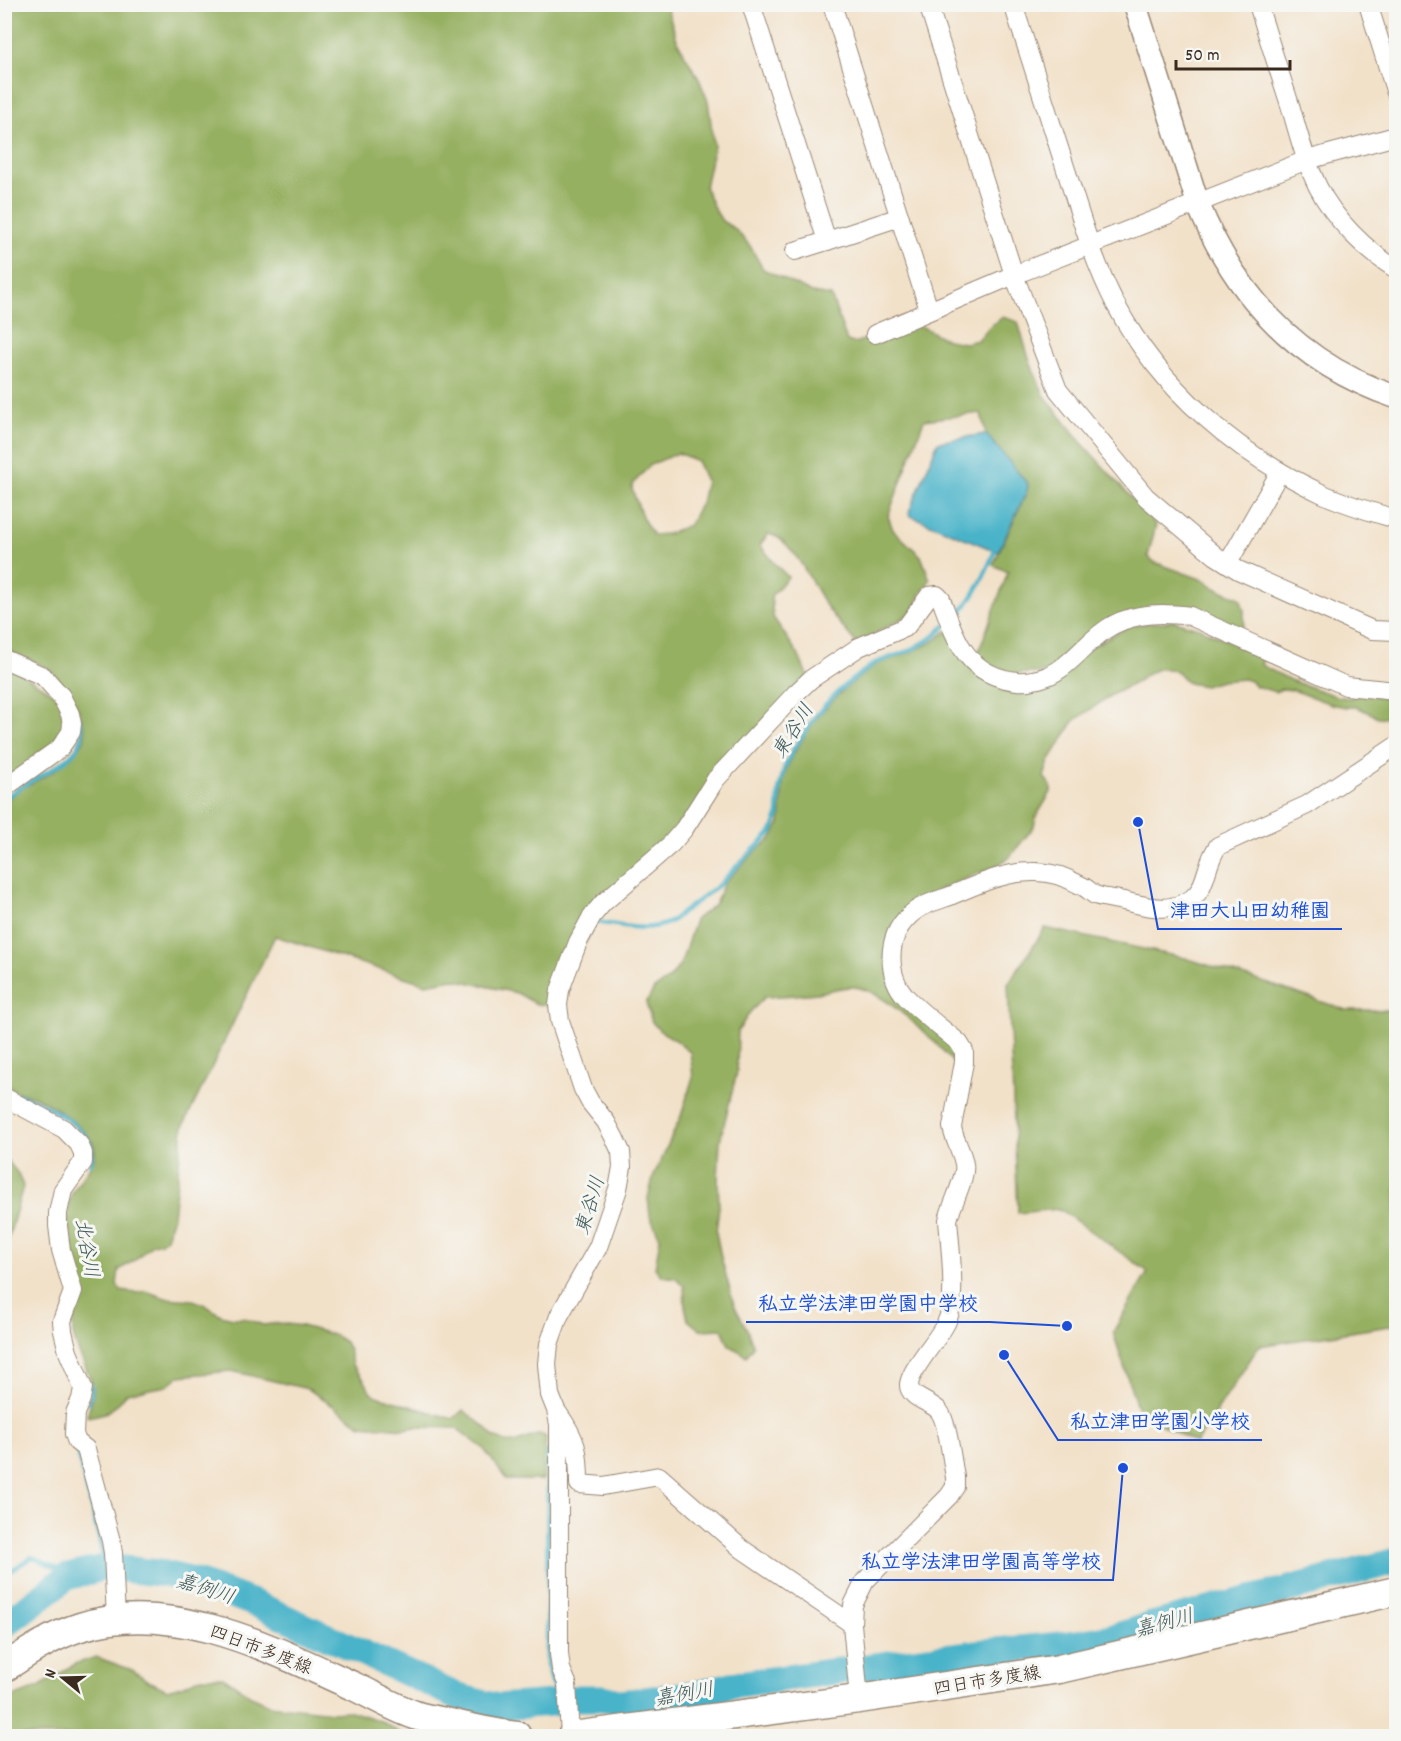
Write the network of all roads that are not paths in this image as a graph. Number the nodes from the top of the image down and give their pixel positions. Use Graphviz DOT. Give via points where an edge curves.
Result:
graph roads {
  1 [pos="751,4"];
  2 [pos="832,4"];
  3 [pos="928,4"];
  4 [pos="1013,4"];
  5 [pos="1135,4"];
  6 [pos="1258,4"];
  7 [pos="1368,4"];
  8 [pos="1396,93"];
  9 [pos="1396,136"];
  10 [pos="1307,160"];
  11 [pos="1198,204"];
  12 [pos="900,217"];
  13 [pos="827,241"];
  14 [pos="1090,246"];
  15 [pos="795,251"];
  16 [pos="1396,269"];
  17 [pos="1014,275"];
  18 [pos="929,310"];
  19 [pos="875,334"];
  20 [pos="1396,397"];
  21 [pos="1280,472"];
  22 [pos="1396,519"];
  23 [pos="1228,563"];
  24 [pos="1396,631"];
  25 [pos="4,659"];
  26 [pos="1396,691"];
  27 [pos="1396,746"];
  28 [pos="4,789"];
  29 [pos="4,1097"];
  30 [pos="556,1410"];
  31 [pos="1396,1591"];
  32 [pos="116,1607"];
  33 [pos="852,1624"];
  34 [pos="4,1668"];
  35 [pos="859,1693"];
  36 [pos="570,1729"];
  37 [pos="517,1737"];
  1 -- 13 [label="street"];
  2 -- 12 [label="street"];
  3 -- 17 [label="street"];
  4 -- 14 [label="street"];
  5 -- 11 [label="street"];
  6 -- 10 [label="street"];
  7 -- 8 [label="street"];
  9 -- 10 [label="street"];
  10 -- 11 [label="street"];
  10 -- 16 [label="street" via="1318,188 1347,228"];
  11 -- 14 [label="street"];
  11 -- 20 [label="street" via="1232,271 1283,332 1348,378"];
  12 -- 13 [label="street"];
  12 -- 18 [label="street"];
  13 -- 15 [label="street"];
  14 -- 17 [label="street"];
  14 -- 21 [label="street" via="1116,305 1162,372 1224,434"];
  17 -- 18 [label="street"];
  17 -- 23 [label="street" via="1058,390 1146,497"];
  18 -- 19 [label="street"];
  21 -- 22 [label="street" via="1326,495"];
  21 -- 23 [label="street"];
  23 -- 24 [label="street" via="1372,630"];
  25 -- 28 [label="street" via="43,676 61,696 72,724 60,748"];
  26 -- 30 [label="street" via="1346,686 1182,615 1133,617 1099,634 1060,670 1026,682 1005,680 975,666 954,635 937,595 929,596 906,627 860,647 811,680 716,779 671,844 592,916 560,990 560,1021 583,1089 615,1139 622,1167 598,1247 559,1316 549,1344 549,1395"];
  27 -- 33 [label="street" via="1307,805 1218,846 1203,887 1192,899 1174,906 1159,908 1096,895 1060,875 1032,872 994,878 918,908 898,930 891,959 900,987 964,1050 952,1127 965,1166 948,1220 952,1305 948,1320 909,1386 944,1419 955,1487 865,1581 853,1605"];
  29 -- 32 [label="street" via="64,1129 83,1152 83,1162 63,1190 58,1213 61,1250 74,1291 63,1331 83,1388 75,1413 74,1434 86,1449 113,1553"];
  30 -- 33 [label="street" via="576,1443 579,1484 603,1486 659,1476 742,1549"];
  30 -- 36 [label="street" via="559,1654 567,1683"];
  31 -- 35 [label="main road, 四日市多度線" via="1059,1669"];
  32 -- 34 [label="main road, 四日市多度線" via="52,1638"];
  32 -- 37 [label="main road, 四日市多度線" via="245,1639 415,1715"];
  33 -- 35 [label="street"];
  35 -- 36 [label="main road, 四日市多度線"];
}
